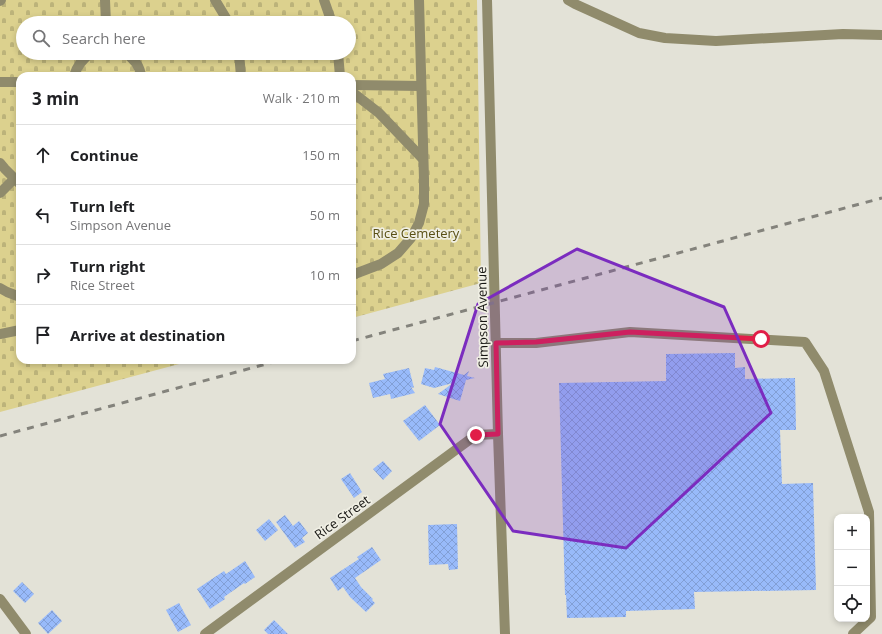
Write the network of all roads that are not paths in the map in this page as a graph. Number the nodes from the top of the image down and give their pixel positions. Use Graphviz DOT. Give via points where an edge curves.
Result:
graph roads {
  1 [pos="105,0"];
  2 [pos="215,0"];
  3 [pos="324,0"];
  4 [pos="419,0"];
  5 [pos="487,0"];
  6 [pos="568,0"];
  7 [pos="106,16"];
  8 [pos="225,16"];
  9 [pos="330,16"];
  10 [pos="882,35"];
  11 [pos="82,60"];
  12 [pos="133,60"];
  13 [pos="240,60"];
  14 [pos="339,60"];
  15 [pos="76,72"];
  16 [pos="141,72"];
  17 [pos="241,72"];
  18 [pos="340,72"];
  19 [pos="0,82"];
  20 [pos="16,82"];
  21 [pos="356,85"];
  22 [pos="421,86"];
  23 [pos="356,95"];
  24 [pos="423,159"];
  25 [pos="0,163"];
  26 [pos="16,181"];
  27 [pos="16,183"];
  28 [pos="0,193"];
  29 [pos="356,273"];
  30 [pos="0,288"];
  31 [pos="16,295"];
  32 [pos="16,331"];
  33 [pos="0,334"];
  34 [pos="496,343"];
  35 [pos="498,434"];
  36 [pos="0,599"];
  37 [pos="26,634"];
  38 [pos="205,634"];
  39 [pos="505,634"];
  40 [pos="853,634"];
  1 -- 7 [label="street"];
  2 -- 8 [label="street"];
  3 -- 9 [label="street"];
  4 -- 22 [label="street"];
  5 -- 34 [label="street, Simpson Avenue"];
  6 -- 10 [label="street" via="639,33 665,38 716,41 843,34"];
  11 -- 15 [label="street"];
  12 -- 16 [label="street"];
  13 -- 17 [label="street"];
  14 -- 18 [label="street"];
  19 -- 20 [label="street"];
  21 -- 22 [label="street"];
  22 -- 24 [label="street"];
  23 -- 24 [label="street" via="379,113"];
  24 -- 29 [label="street" via="424,204 419,223 411,238 398,253 381,264"];
  25 -- 26 [label="street"];
  27 -- 28 [label="street"];
  30 -- 31 [label="street"];
  32 -- 33 [label="street"];
  34 -- 35 [label="street, Simpson Avenue"];
  34 -- 40 [label="street" via="536,342 630,332 805,342 824,371 869,512 871,617"];
  35 -- 38 [label="street, Rice Street" via="476,435"];
  35 -- 39 [label="street, Simpson Avenue"];
  36 -- 37 [label="street"];
}
